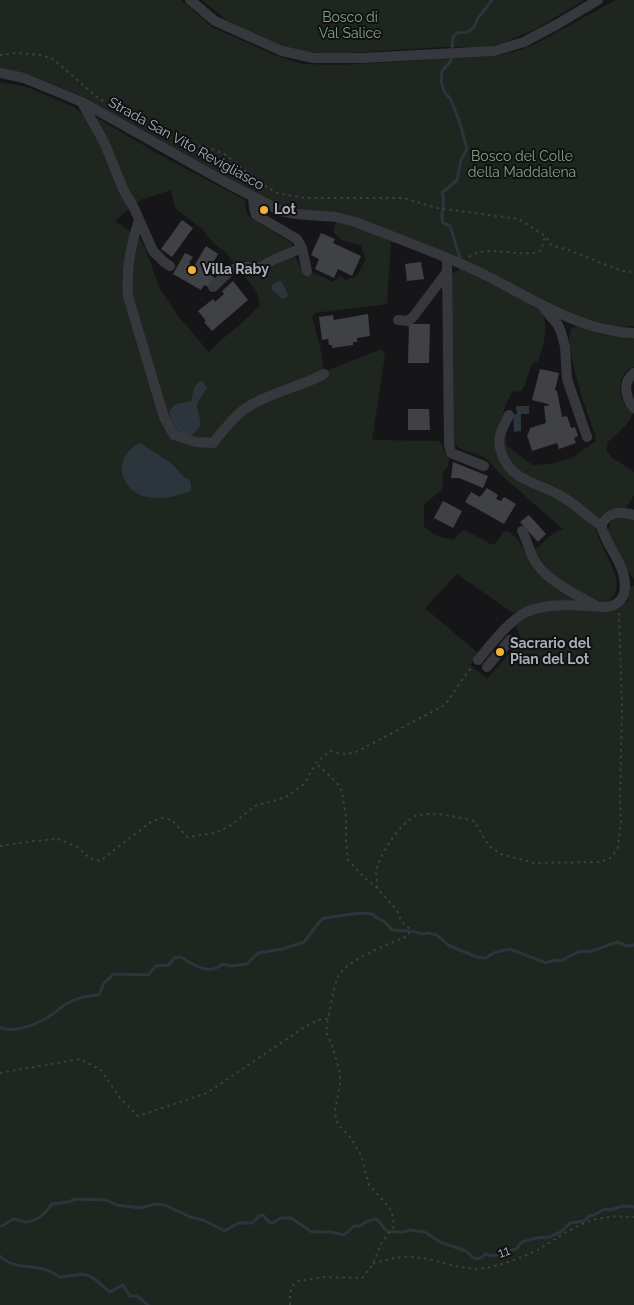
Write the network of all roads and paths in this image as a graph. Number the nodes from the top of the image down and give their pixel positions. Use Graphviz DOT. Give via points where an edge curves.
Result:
graph roads {
  1 [pos="190,0"];
  2 [pos="598,0"];
  3 [pos="0,55"];
  4 [pos="0,74"];
  5 [pos="82,102"];
  6 [pos="126,114"];
  7 [pos="144,124"];
  8 [pos="192,144"];
  9 [pos="196,158"];
  10 [pos="253,198"];
  11 [pos="139,220"];
  12 [pos="545,236"];
  13 [pos="302,248"];
  14 [pos="447,259"];
  15 [pos="461,264"];
  16 [pos="170,266"];
  17 [pos="307,271"];
  18 [pos="447,272"];
  19 [pos="634,272"];
  20 [pos="213,287"];
  21 [pos="542,305"];
  22 [pos="398,320"];
  23 [pos="634,333"];
  24 [pos="634,373"];
  25 [pos="324,374"];
  26 [pos="634,408"];
  27 [pos="509,415"];
  28 [pos="587,437"];
  29 [pos="484,466"];
  30 [pos="634,515"];
  31 [pos="602,525"];
  32 [pos="522,531"];
  33 [pos="630,580"];
  34 [pos="618,603"];
  35 [pos="597,606"];
  36 [pos="510,640"];
  37 [pos="478,660"];
  38 [pos="487,667"];
  39 [pos="316,763"];
  40 [pos="0,846"];
  41 [pos="377,888"];
  42 [pos="328,1019"];
  43 [pos="0,1073"];
  44 [pos="634,1217"];
  45 [pos="373,1264"];
  46 [pos="290,1305"];
  1 -- 2 [label="street" via="225,26 282,51 314,58 494,51 556,25"];
  3 -- 6 [label="path" via="40,55 53,59 98,98"];
  4 -- 5 [label="street, Strada San Vito Revigliasco" via="24,78"];
  5 -- 10 [label="street, Strada San Vito Revigliasco"];
  5 -- 11 [label="street"];
  7 -- 8 [label="path" via="178,141"];
  8 -- 9 [label="path"];
  8 -- 12 [label="path" via="226,154 277,193 305,198 404,198 437,208 519,219"];
  10 -- 13 [label="street" via="256,215 297,240"];
  10 -- 14 [label="street, Strada San Vito Revigliasco" via="281,211 336,216"];
  11 -- 16 [label="street" via="153,251"];
  11 -- 25 [label="street" via="134,233 128,296 164,417 174,434 196,442 213,443 242,411"];
  12 -- 15 [label="path" via="541,251 534,254 474,253"];
  12 -- 19 [label="path" via="552,246 622,271"];
  13 -- 17 [label="street"];
  13 -- 20 [label="street" via="261,267 231,270"];
  14 -- 15 [label="street, Strada San Vito Revigliasco"];
  14 -- 18 [label="street"];
  15 -- 21 [label="street, Strada San Vito Revigliasco"];
  18 -- 22 [label="street" via="413,317 408,321"];
  18 -- 29 [label="street" via="449,444 452,453"];
  21 -- 23 [label="street, Strada San Vito Revigliasco" via="608,330"];
  21 -- 28 [label="street" via="561,332 567,379"];
  24 -- 26 [label="street" via="626,386 628,399"];
  27 -- 31 [label="street" via="502,428 498,448 510,470 563,497"];
  30 -- 31 [label="street" via="616,512"];
  31 -- 33 [label="street" via="603,534"];
  32 -- 35 [label="street" via="530,553 543,572"];
  33 -- 34 [label="street"];
  34 -- 35 [label="street"];
  34 -- 41 [label="path" via="622,707 621,822 618,847 612,857 601,862 534,863 500,854 489,846 474,821 450,815 416,816 397,832 383,852 376,871"];
  35 -- 37 [label="street" via="550,606 530,610 515,619"];
  36 -- 38 [label="street"];
  37 -- 39 [label="path" via="445,705 354,753 330,751"];
  39 -- 40 [label="path" via="304,784 286,797 255,806 216,833 188,837 172,820 163,818 152,821 100,861 58,839"];
  39 -- 41 [label="path" via="342,792 348,860"];
  41 -- 42 [label="path" via="410,929 409,934 346,968 338,977"];
  42 -- 43 [label="path" via="303,1028 207,1093 138,1116 120,1098 101,1070 80,1059"];
  42 -- 45 [label="path" via="326,1032 340,1073 336,1119 363,1158 369,1185 392,1213 394,1226 380,1244"];
  44 -- 45 [label="path, 11" via="609,1216 592,1220 536,1251 487,1268 465,1269 408,1257"];
  45 -- 46 [label="path" via="362,1278 298,1281 291,1289"];
}
